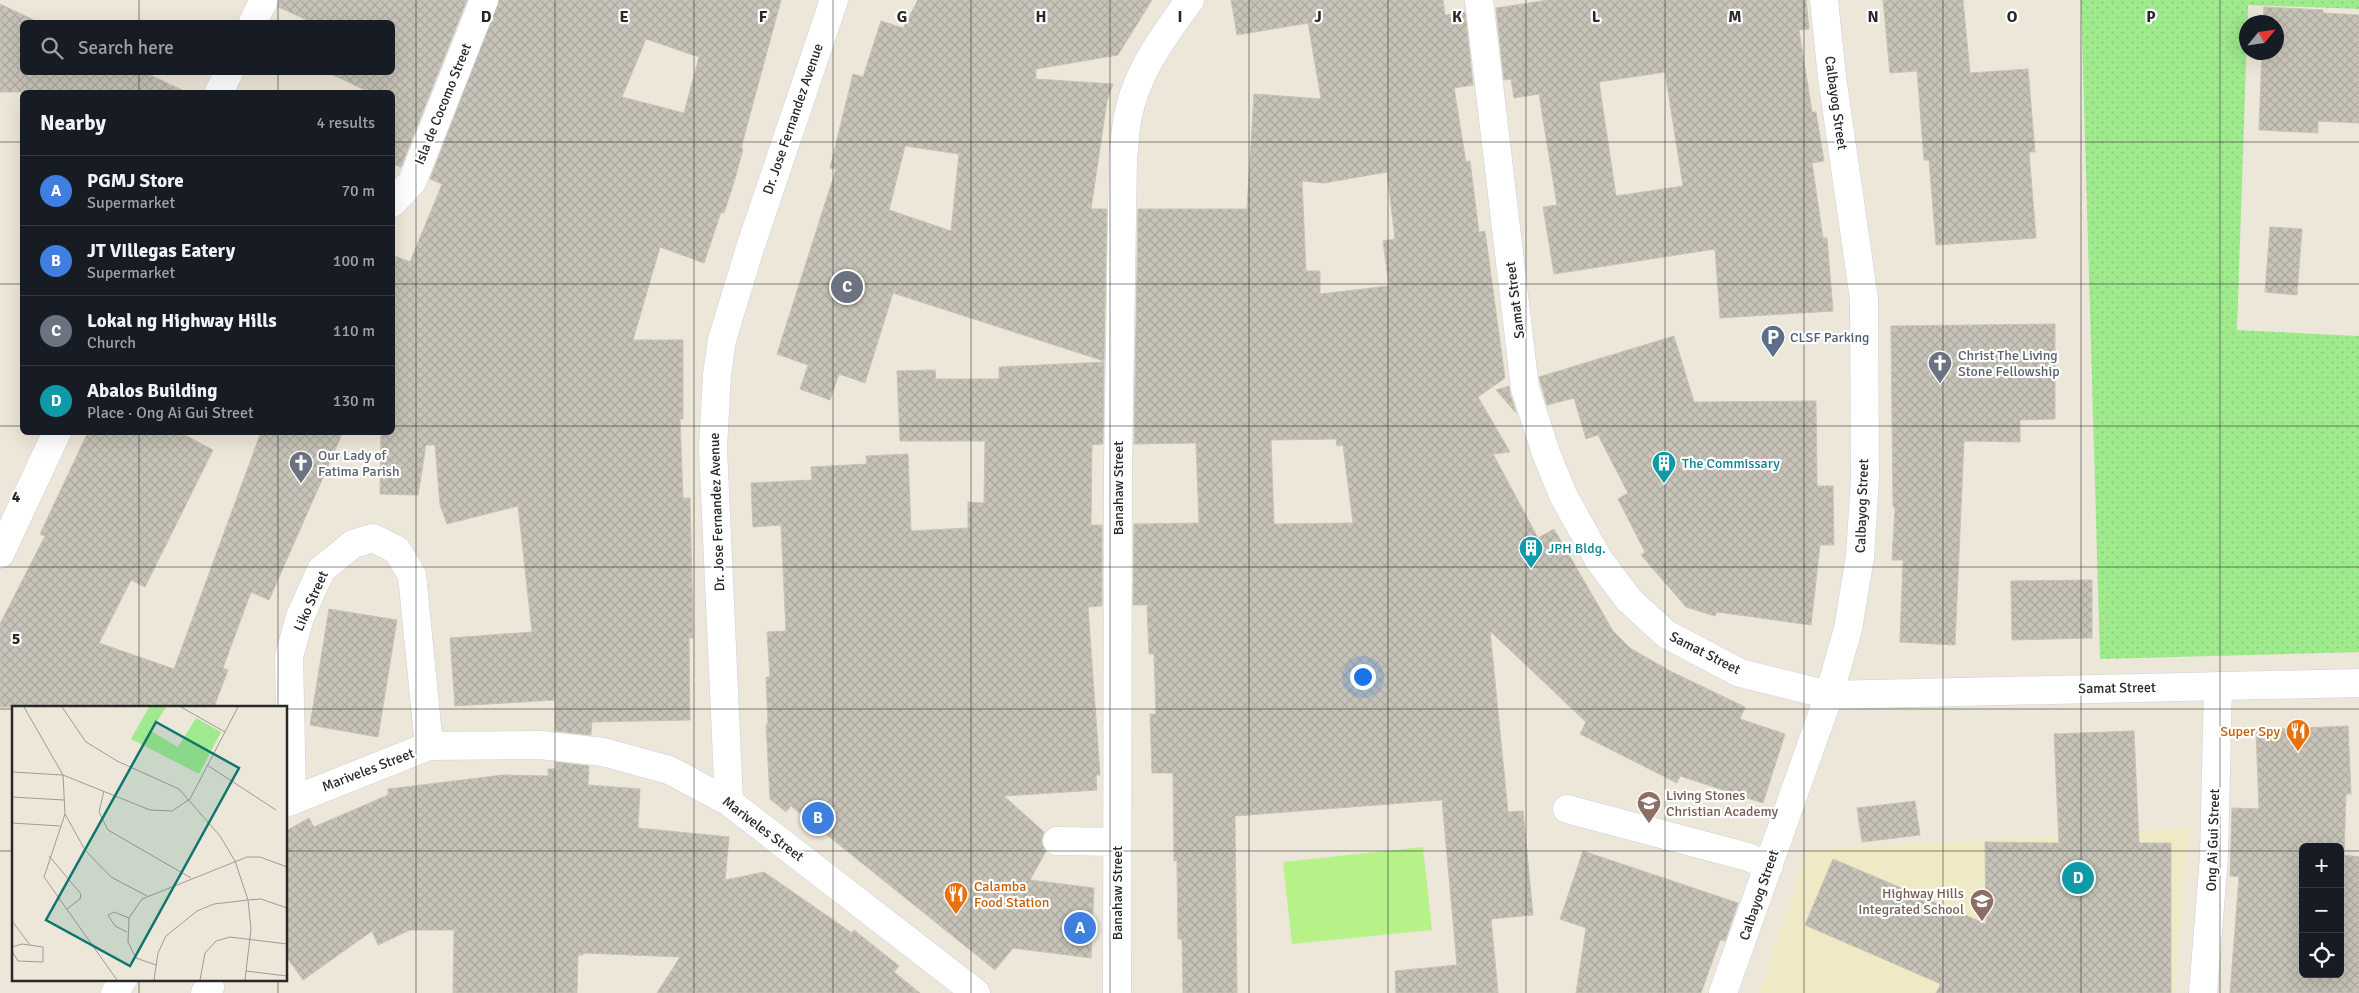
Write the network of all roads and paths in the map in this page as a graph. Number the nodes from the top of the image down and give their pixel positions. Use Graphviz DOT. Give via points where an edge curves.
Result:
graph roads {
  1 [pos="264,0"];
  2 [pos="484,0"];
  3 [pos="834,0"];
  4 [pos="1190,0"];
  5 [pos="1478,0"];
  6 [pos="1824,0"];
  7 [pos="254,20"];
  8 [pos="228,75"];
  9 [pos="220,90"];
  10 [pos="395,200"];
  11 [pos="56,435"];
  12 [pos="0,554"];
  13 [pos="2359,683"];
  14 [pos="2218,686"];
  15 [pos="1829,695"];
  16 [pos="429,746"];
  17 [pos="289,801"];
  18 [pos="729,802"];
  19 [pos="1568,809"];
  20 [pos="1057,841"];
  21 [pos="1117,842"];
  22 [pos="1769,866"];
  23 [pos="122,980"];
  24 [pos="115,993"];
  25 [pos="976,993"];
  26 [pos="1117,993"];
  27 [pos="1723,993"];
  28 [pos="2203,993"];
  1 -- 7 [label="street"];
  2 -- 10 [label="street, Isla de Cocomo Street" via="412,182"];
  3 -- 18 [label="street, Dr. Jose Fernandez Avenue" via="750,248 722,340 717,375 712,448"];
  4 -- 21 [label="street, Banahaw Street" via="1145,68 1129,110 1123,158"];
  5 -- 15 [label="street, Samat Street" via="1525,388 1563,495 1599,560 1629,600 1666,634 1740,673"];
  6 -- 15 [label="street, Calbayog Street" via="1864,299 1865,478 1860,556 1848,629"];
  8 -- 9 [label="street"];
  11 -- 12 [label="street"];
  13 -- 14 [label="street, Samat Street"];
  14 -- 15 [label="street, Samat Street"];
  14 -- 28 [label="street, Ong Ai Gui Street" via="2214,857"];
  15 -- 22 [label="street, Calbayog Street"];
  16 -- 17 [label="street, Mariveles Street"];
  16 -- 17 [label="street, Liko Street" via="412,576 397,550 373,538 353,544 321,570 300,617 289,656"];
  16 -- 18 [label="street, Mariveles Street" via="540,745 603,752 669,770"];
  18 -- 25 [label="street, Mariveles Street"];
  19 -- 22 [label="street" via="1748,857"];
  20 -- 21 [label="street"];
  21 -- 26 [label="street, Banahaw Street"];
  22 -- 27 [label="street, Calbayog Street"];
  23 -- 24 [label="street"];
}
